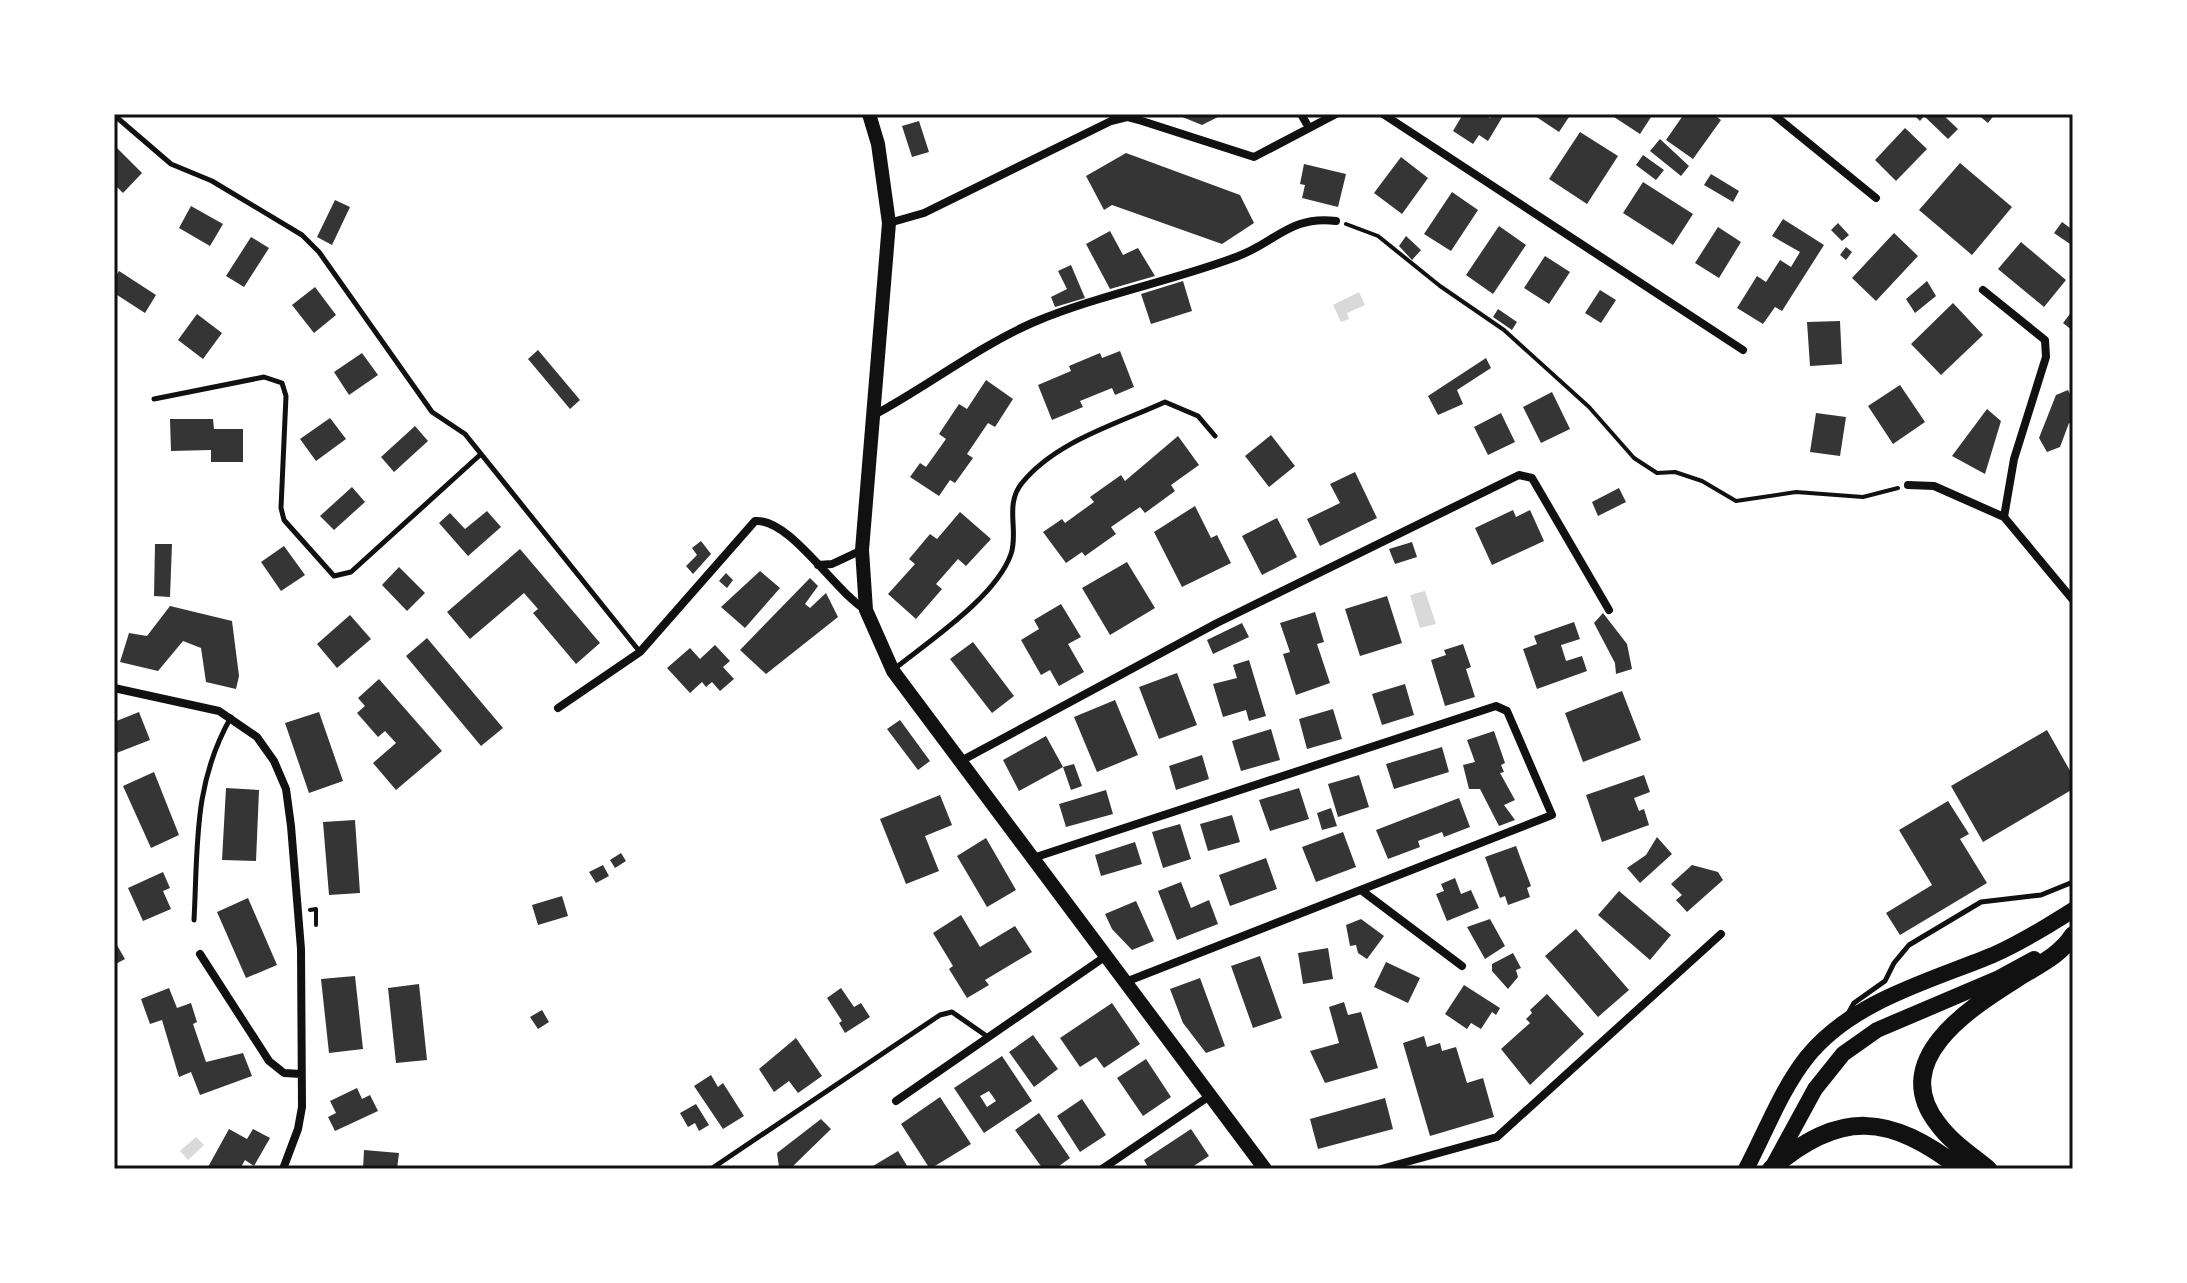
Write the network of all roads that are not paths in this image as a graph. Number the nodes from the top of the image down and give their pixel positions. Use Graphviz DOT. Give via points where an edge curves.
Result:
graph roads {
  1 [pos="869,114"];
  2 [pos="1301,114"];
  3 [pos="1336,114"];
  4 [pos="1383,114"];
  5 [pos="1773,114"];
  6 [pos="114,115"];
  7 [pos="1309,128"];
  8 [pos="1876,198"];
  9 [pos="1336,221"];
  10 [pos="889,223"];
  11 [pos="1983,290"];
  12 [pos="1743,350"];
  13 [pos="154,399"];
  14 [pos="874,415"];
  15 [pos="1215,436"];
  16 [pos="481,454"];
  17 [pos="1908,485"];
  18 [pos="2004,517"];
  19 [pos="862,550"];
  20 [pos="818,565"];
  21 [pos="2073,600"];
  22 [pos="866,610"];
  23 [pos="1609,610"];
  24 [pos="640,652"];
  25 [pos="893,671"];
  26 [pos="114,688"];
  27 [pos="558,708"];
  28 [pos="231,716"];
  29 [pos="959,763"];
  30 [pos="1033,858"];
  31 [pos="2073,882"];
  32 [pos="1361,890"];
  33 [pos="2073,910"];
  34 [pos="194,920"];
  35 [pos="1721,934"];
  36 [pos="2073,934"];
  37 [pos="200,954"];
  38 [pos="1106,956"];
  39 [pos="1462,966"];
  40 [pos="1128,981"];
  41 [pos="1841,1025"];
  42 [pos="988,1037"];
  43 [pos="301,1074"];
  44 [pos="1212,1095"];
  45 [pos="896,1101"];
  46 [pos="1260,1166"];
  47 [pos="283,1169"];
  48 [pos="711,1169"];
  49 [pos="1102,1169"];
  50 [pos="1381,1169"];
  51 [pos="1746,1169"];
  52 [pos="1771,1169"];
  53 [pos="1961,1169"];
  54 [pos="1988,1169"];
  1 -- 10 [label="main road"];
  2 -- 7 [label="street"];
  3 -- 7 [label="street"];
  4 -- 12 [label="street"];
  5 -- 8 [label="street"];
  6 -- 16 [label="lane" via="171,164 212,181 302,235 432,412 465,434"];
  7 -- 10 [label="street" via="1254,157 1127,117 924,213"];
  9 -- 14 [label="street" via="1298,222 1238,257 1040,320"];
  10 -- 14 [label="main road"];
  11 -- 18 [label="street" via="2045,340 2046,349 2014,459"];
  13 -- 16 [label="lane" via="264,377 282,383 284,520 334,576 351,572"];
  14 -- 19 [label="main road"];
  15 -- 25 [label="lane" via="1198,416 1165,402 1055,452 1019,486 1012,502 1012,552 992,586"];
  16 -- 24 [label="lane"];
  17 -- 18 [label="street" via="1934,486"];
  18 -- 21 [label="street"];
  19 -- 20 [label="street"];
  19 -- 22 [label="main road"];
  20 -- 22 [label="street" via="849,600"];
  20 -- 24 [label="street" via="776,525 755,521"];
  22 -- 25 [label="main road"];
  23 -- 29 [label="street" via="1532,478 1519,475 1217,623"];
  24 -- 27 [label="street"];
  25 -- 29 [label="main road"];
  26 -- 28 [label="street"];
  28 -- 34 [label="lane" via="202,786"];
  28 -- 43 [label="street" via="257,737 274,761 290,807 301,949"];
  29 -- 30 [label="main road"];
  30 -- 32 [label="street" via="1496,706 1507,711 1552,815"];
  30 -- 38 [label="main road"];
  31 -- 41 [label="lane" via="2041,895 1981,902 1909,945 1885,981 1854,1003"];
  32 -- 39 [label="street"];
  32 -- 40 [label="street"];
  33 -- 41 [label="main road" via="1998,953 1891,997"];
  35 -- 50 [label="street" via="1497,1137"];
  36 -- 52 [label="main road" via="1999,978 1900,1019 1852,1047 1815,1089"];
  36 -- 54 [label="highway" via="2064,949 1951,1026 1923,1065 1923,1093 1937,1123"];
  37 -- 43 [label="street" via="269,1061 284,1073"];
  38 -- 40 [label="main road"];
  38 -- 42 [label="street"];
  40 -- 44 [label="main road"];
  41 -- 51 [label="main road" via="1808,1056 1789,1084"];
  42 -- 45 [label="street"];
  42 -- 48 [label="lane" via="952,1012 940,1015"];
  43 -- 47 [label="street" via="298,1129"];
  44 -- 46 [label="main road"];
  44 -- 49 [label="street"];
  52 -- 53 [label="highway" via="1822,1132 1867,1125 1897,1129"];
}
